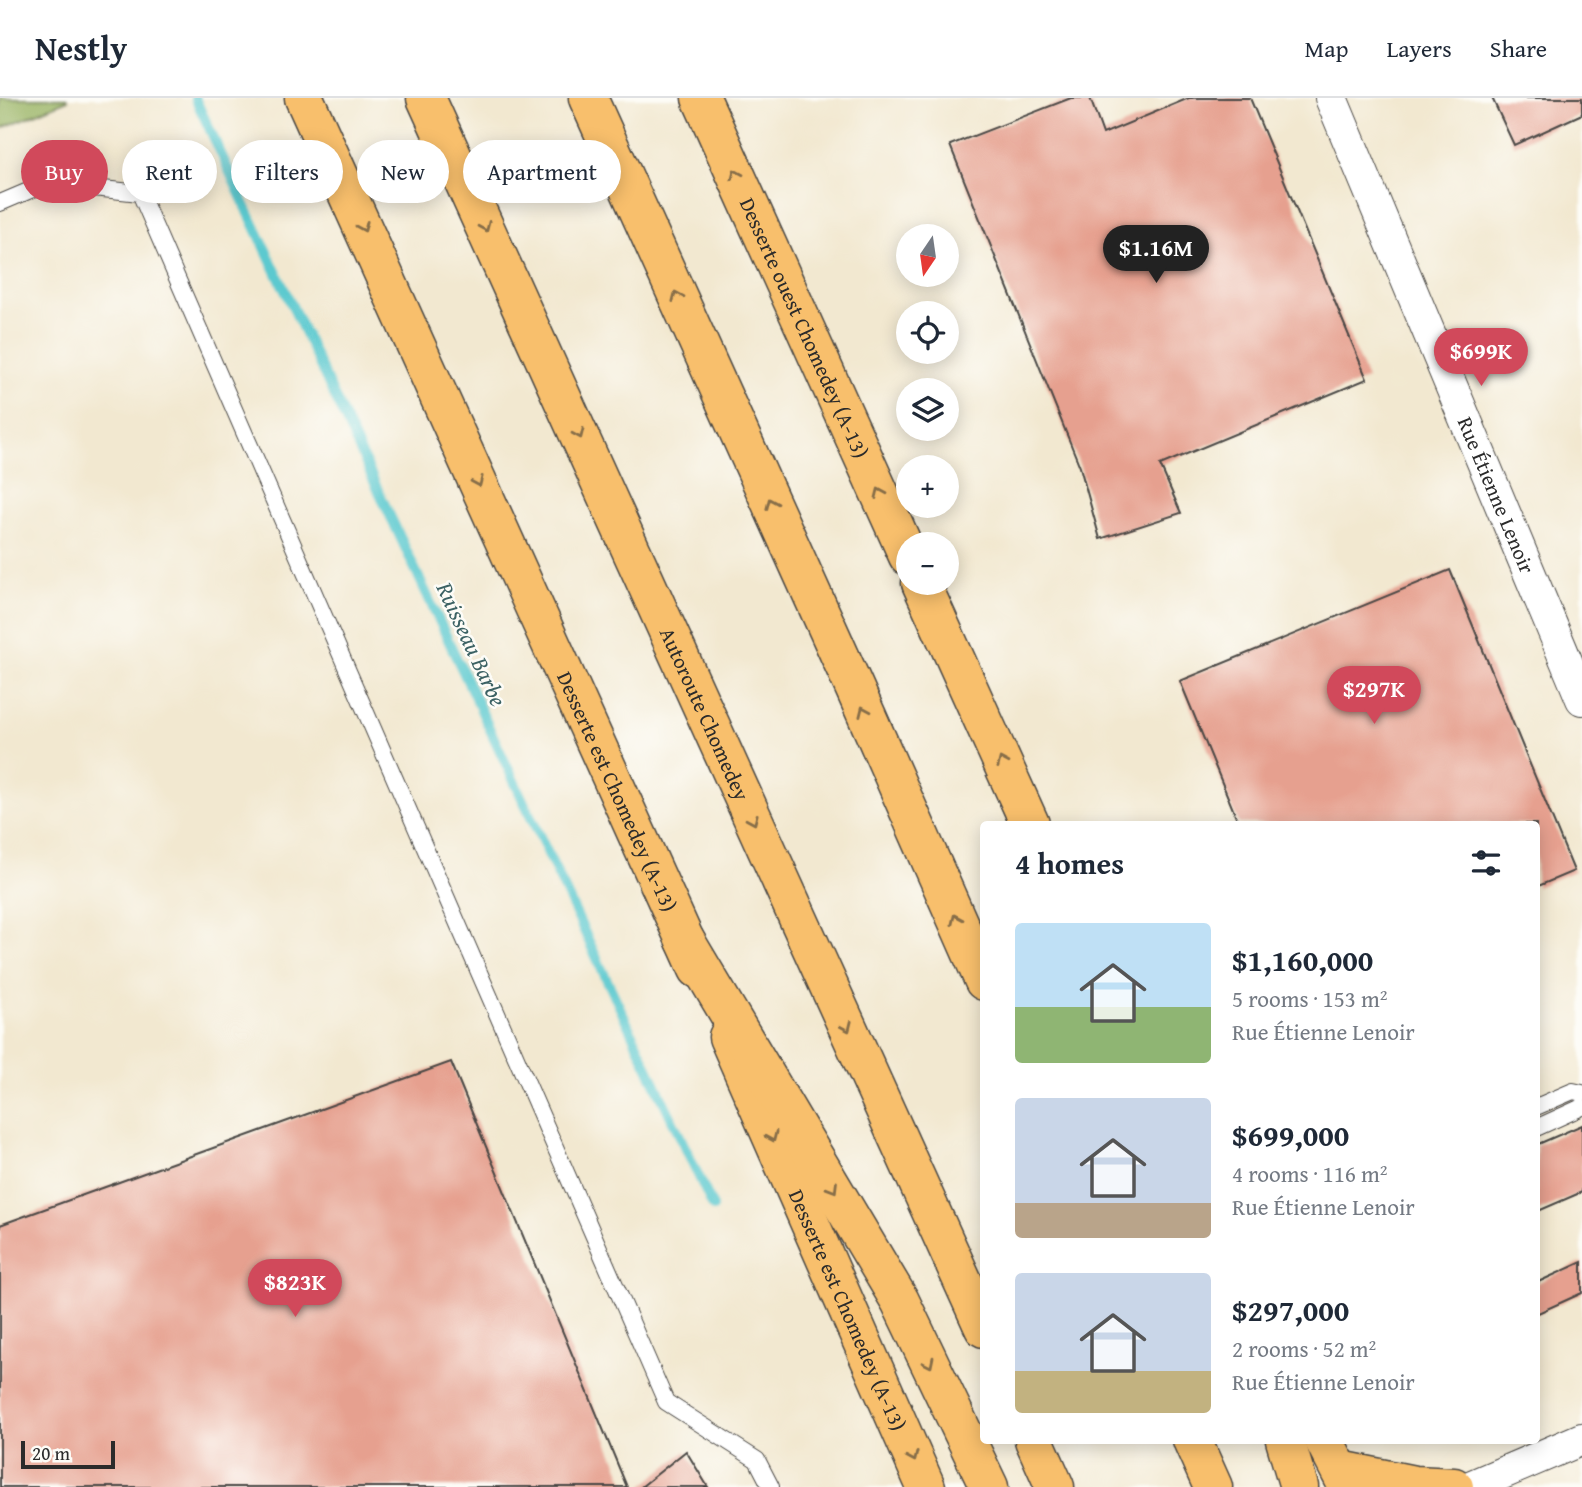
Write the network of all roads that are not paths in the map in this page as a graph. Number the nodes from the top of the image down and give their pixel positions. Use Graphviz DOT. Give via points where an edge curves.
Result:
graph roads {
  1 [pos="304,98"];
  2 [pos="426,98"];
  3 [pos="587,98"];
  4 [pos="701,98"];
  5 [pos="1331,98"];
  6 [pos="0,204"];
  7 [pos="897,532"];
  8 [pos="925,595"];
  9 [pos="1582,699"];
  10 [pos="1029,821"];
  11 [pos="685,940"];
  12 [pos="980,972"];
  13 [pos="1582,1093"];
  14 [pos="1540,1105"];
  15 [pos="1582,1107"];
  16 [pos="1540,1126"];
  17 [pos="980,1319"];
  18 [pos="1582,1439"];
  19 [pos="1036,1444"];
  20 [pos="1194,1444"];
  21 [pos="1285,1444"];
  22 [pos="1338,1466"];
  23 [pos="771,1487"];
  24 [pos="926,1487"];
  25 [pos="989,1487"];
  26 [pos="1055,1487"];
  27 [pos="1213,1487"];
  28 [pos="1299,1487"];
  29 [pos="1454,1487"];
  30 [pos="1470,1487"];
  1 -- 11 [label="main road, Desserte est Chomedey (A-13), one-way"];
  2 -- 17 [label="main road, Autoroute Chomedey, one-way"];
  12 -- 3 [label="main road, one-way"];
  7 -- 4 [label="main road, Desserte ouest Chomedey (A-13), one-way"];
  5 -- 9 [label="street, Rue Étienne Lenoir"];
  6 -- 23 [label="lane" via="47,183 141,193 666,1402 757,1460"];
  10 -- 8 [label="main road, one-way"];
  11 -- 24 [label="main road, Desserte est Chomedey (A-13), one-way"];
  11 -- 25 [label="main road, one-way" via="900,1301"];
  13 -- 14 [label="lane" via="1573,1091"];
  15 -- 16 [label="lane"];
  18 -- 30 [label="street"];
  19 -- 26 [label="main road"];
  20 -- 27 [label="main road"];
  21 -- 28 [label="main road"];
  22 -- 29 [label="main road" via="1415,1485"];
}
